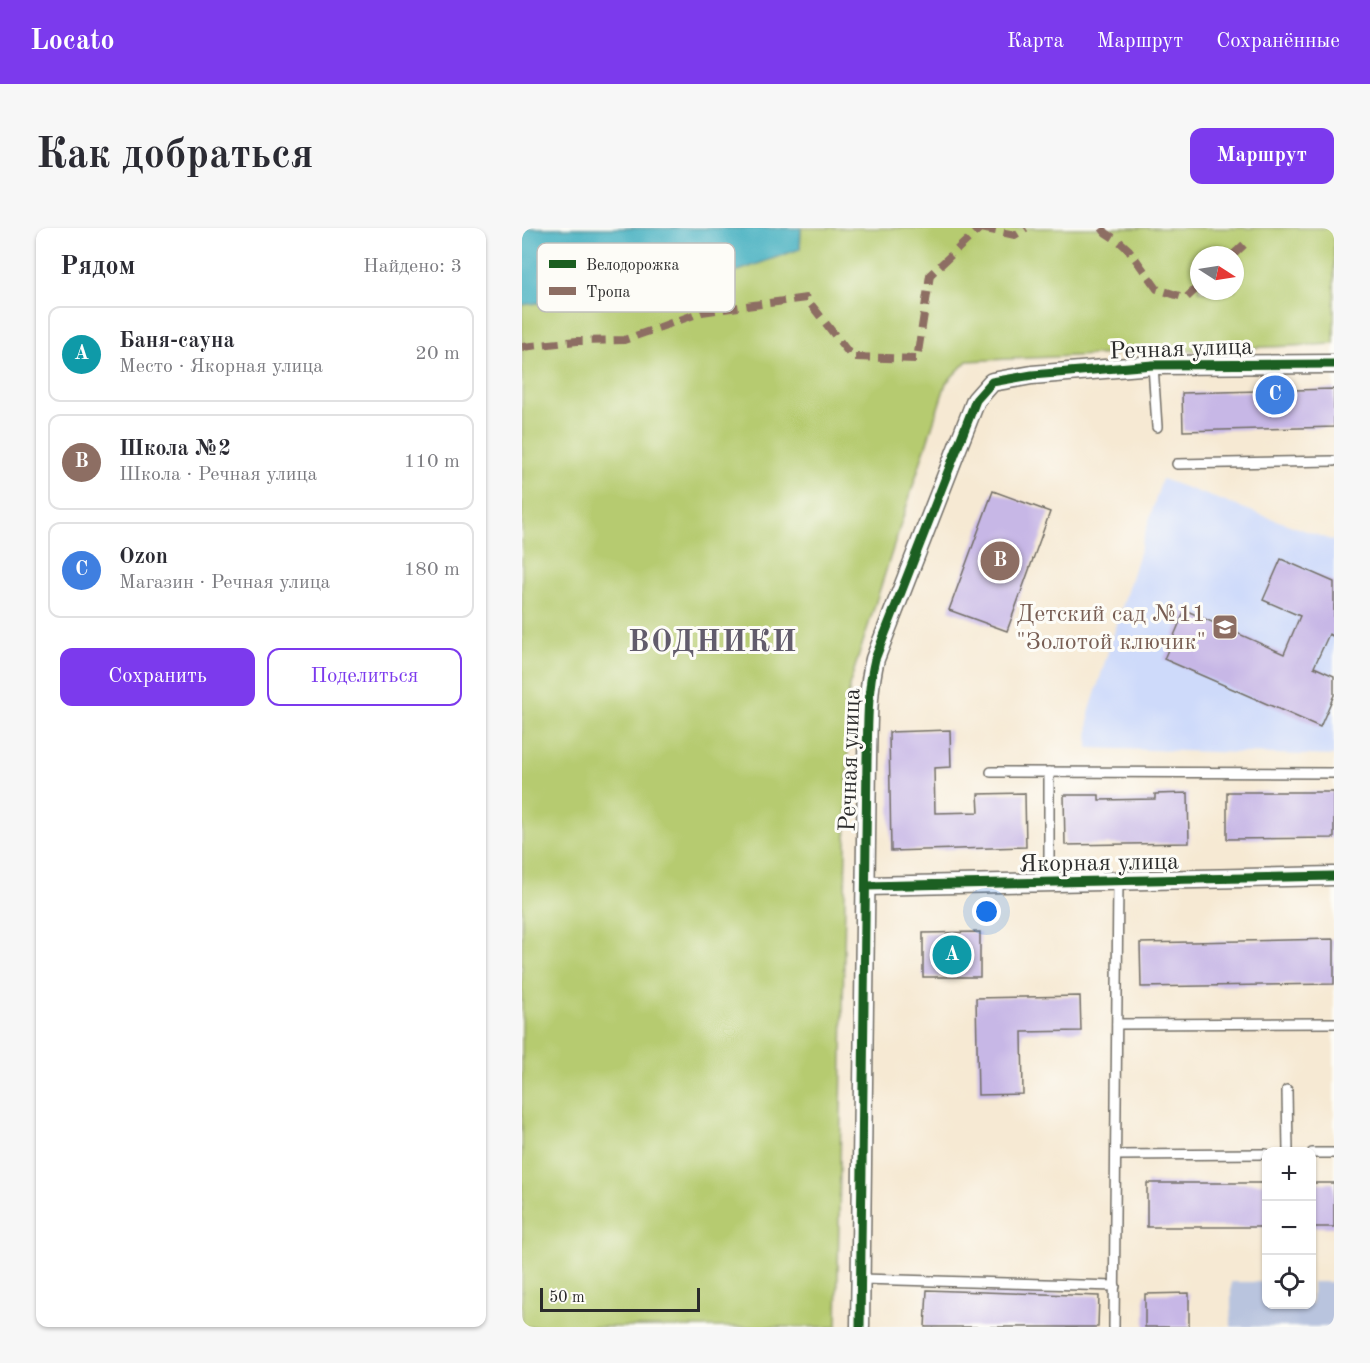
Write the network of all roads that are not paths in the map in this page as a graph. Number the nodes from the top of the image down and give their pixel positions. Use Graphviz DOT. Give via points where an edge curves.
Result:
graph roads {
  1 [pos="1334,364"];
  2 [pos="1153,365"];
  3 [pos="1157,428"];
  4 [pos="1334,462"];
  5 [pos="1177,464"];
  6 [pos="991,772"];
  7 [pos="1049,772"];
  8 [pos="1334,773"];
  9 [pos="1334,876"];
  10 [pos="1118,881"];
  11 [pos="1049,882"];
  12 [pos="866,886"];
  13 [pos="1334,1023"];
  14 [pos="1117,1024"];
  15 [pos="1287,1090"];
  16 [pos="1288,1147"];
  17 [pos="1316,1153"];
  18 [pos="1334,1153"];
  19 [pos="1262,1154"];
  20 [pos="1116,1155"];
  21 [pos="861,1279"];
  22 [pos="1115,1286"];
  23 [pos="861,1327"];
  24 [pos="1114,1327"];
  1 -- 2 [label="street, Речная улица"];
  2 -- 3 [label="lane"];
  2 -- 12 [label="street, Речная улица" via="992,382 976,400 870,679"];
  4 -- 5 [label="lane"];
  6 -- 7 [label="lane"];
  7 -- 8 [label="lane"];
  7 -- 11 [label="lane"];
  9 -- 10 [label="street, Якорная улица"];
  10 -- 11 [label="street, Якорная улица"];
  10 -- 14 [label="lane"];
  11 -- 12 [label="street, Якорная улица"];
  12 -- 21 [label="street, Речная улица"];
  13 -- 14 [label="lane"];
  14 -- 20 [label="lane"];
  15 -- 16 [label="lane"];
  17 -- 18 [label="lane"];
  19 -- 20 [label="lane"];
  20 -- 22 [label="lane"];
  21 -- 22 [label="lane"];
  21 -- 23 [label="street, Речная улица"];
  22 -- 24 [label="lane"];
}
